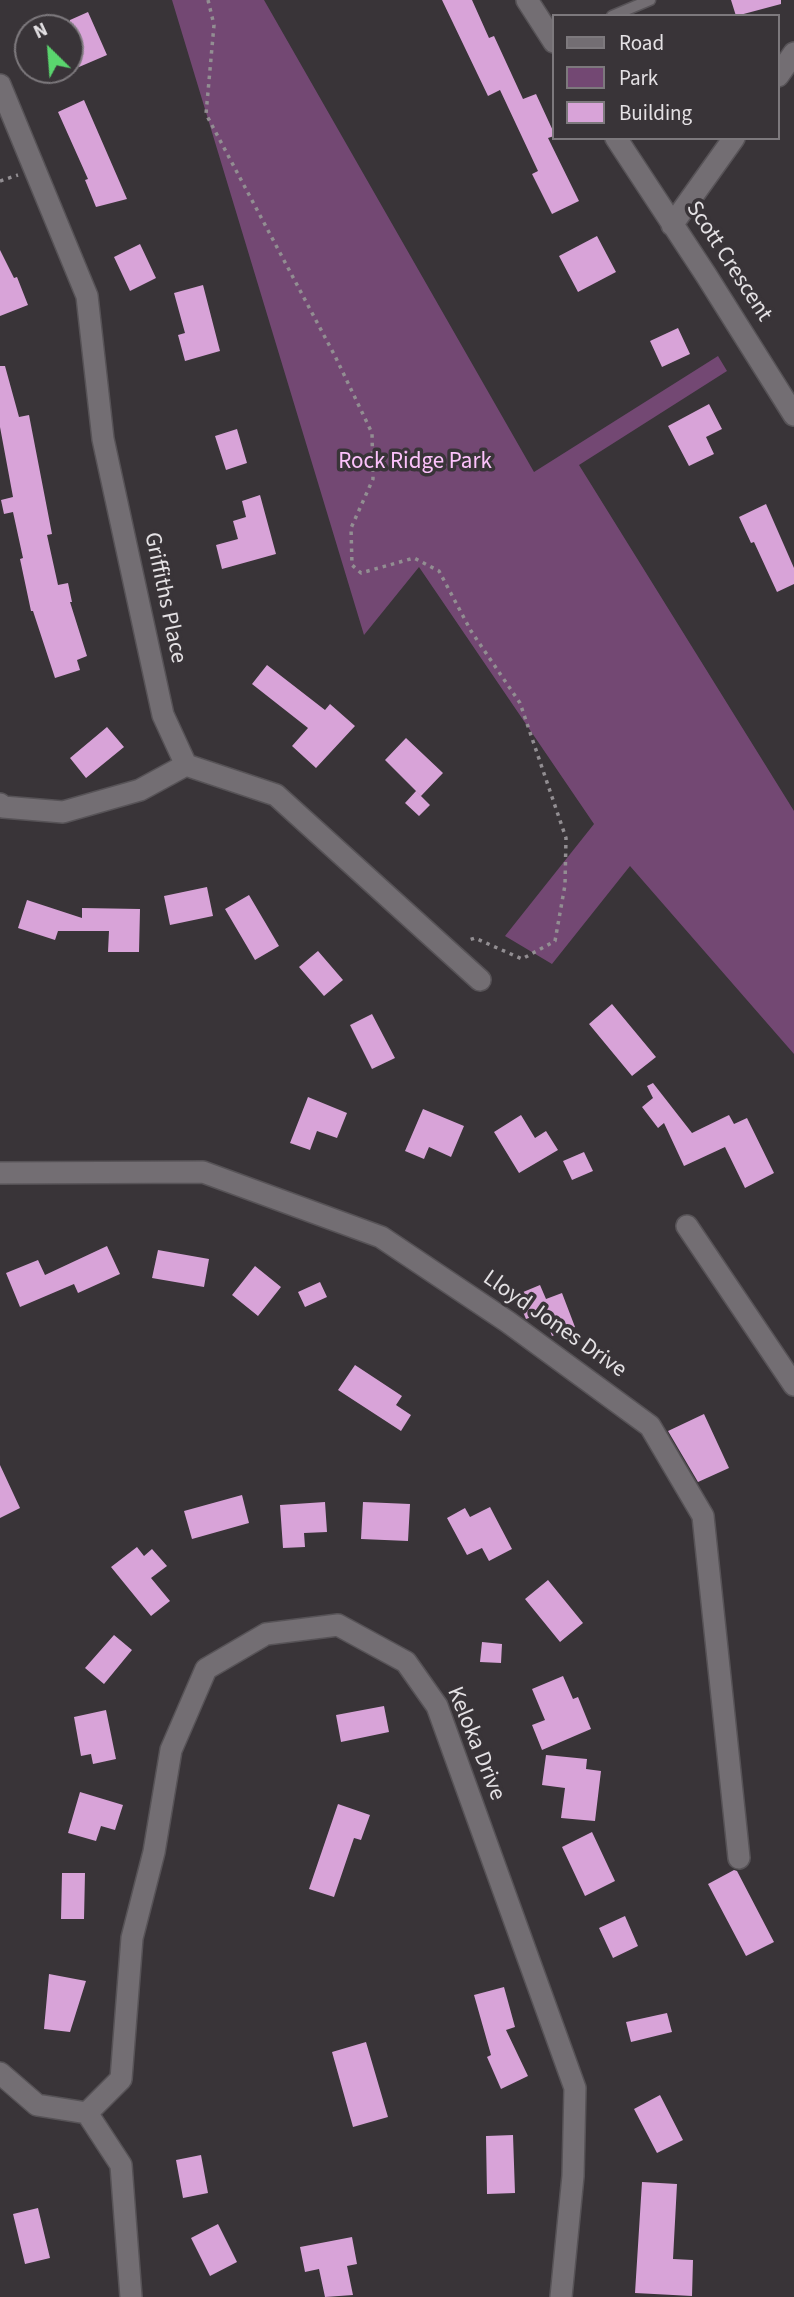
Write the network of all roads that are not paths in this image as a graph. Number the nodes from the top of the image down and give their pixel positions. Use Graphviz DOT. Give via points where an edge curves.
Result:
graph roads {
  1 [pos="527,0"];
  2 [pos="650,0"];
  3 [pos="617,14"];
  4 [pos="552,33"];
  5 [pos="794,53"];
  6 [pos="780,73"];
  7 [pos="0,85"];
  8 [pos="617,140"];
  9 [pos="733,140"];
  10 [pos="672,225"];
  11 [pos="794,415"];
  12 [pos="186,765"];
  13 [pos="0,804"];
  14 [pos="480,980"];
  15 [pos="0,1173"];
  16 [pos="687,1226"];
  17 [pos="794,1385"];
  18 [pos="739,1858"];
  19 [pos="0,2073"];
  20 [pos="87,2113"];
  21 [pos="131,2297"];
  22 [pos="561,2297"];
  1 -- 4 [label="street"];
  2 -- 3 [label="lane"];
  5 -- 6 [label="street"];
  7 -- 12 [label="street, Griffiths Place" via="87,296 103,439 163,715"];
  8 -- 10 [label="street, Scott Crescent"];
  9 -- 10 [label="street"];
  10 -- 11 [label="street, Scott Crescent"];
  12 -- 13 [label="street" via="140,790 63,811"];
  12 -- 14 [label="street" via="276,795"];
  15 -- 18 [label="street, Lloyd Jones Drive" via="203,1172 381,1237 650,1426 703,1516"];
  16 -- 17 [label="street"];
  19 -- 20 [label="street" via="37,2105"];
  20 -- 21 [label="street" via="121,2165"];
  20 -- 22 [label="street, Keloka Drive" via="121,2079 132,1938 154,1852 172,1750 206,1669 266,1634 338,1625 406,1662 437,1706 575,2088 573,2176"];
}
